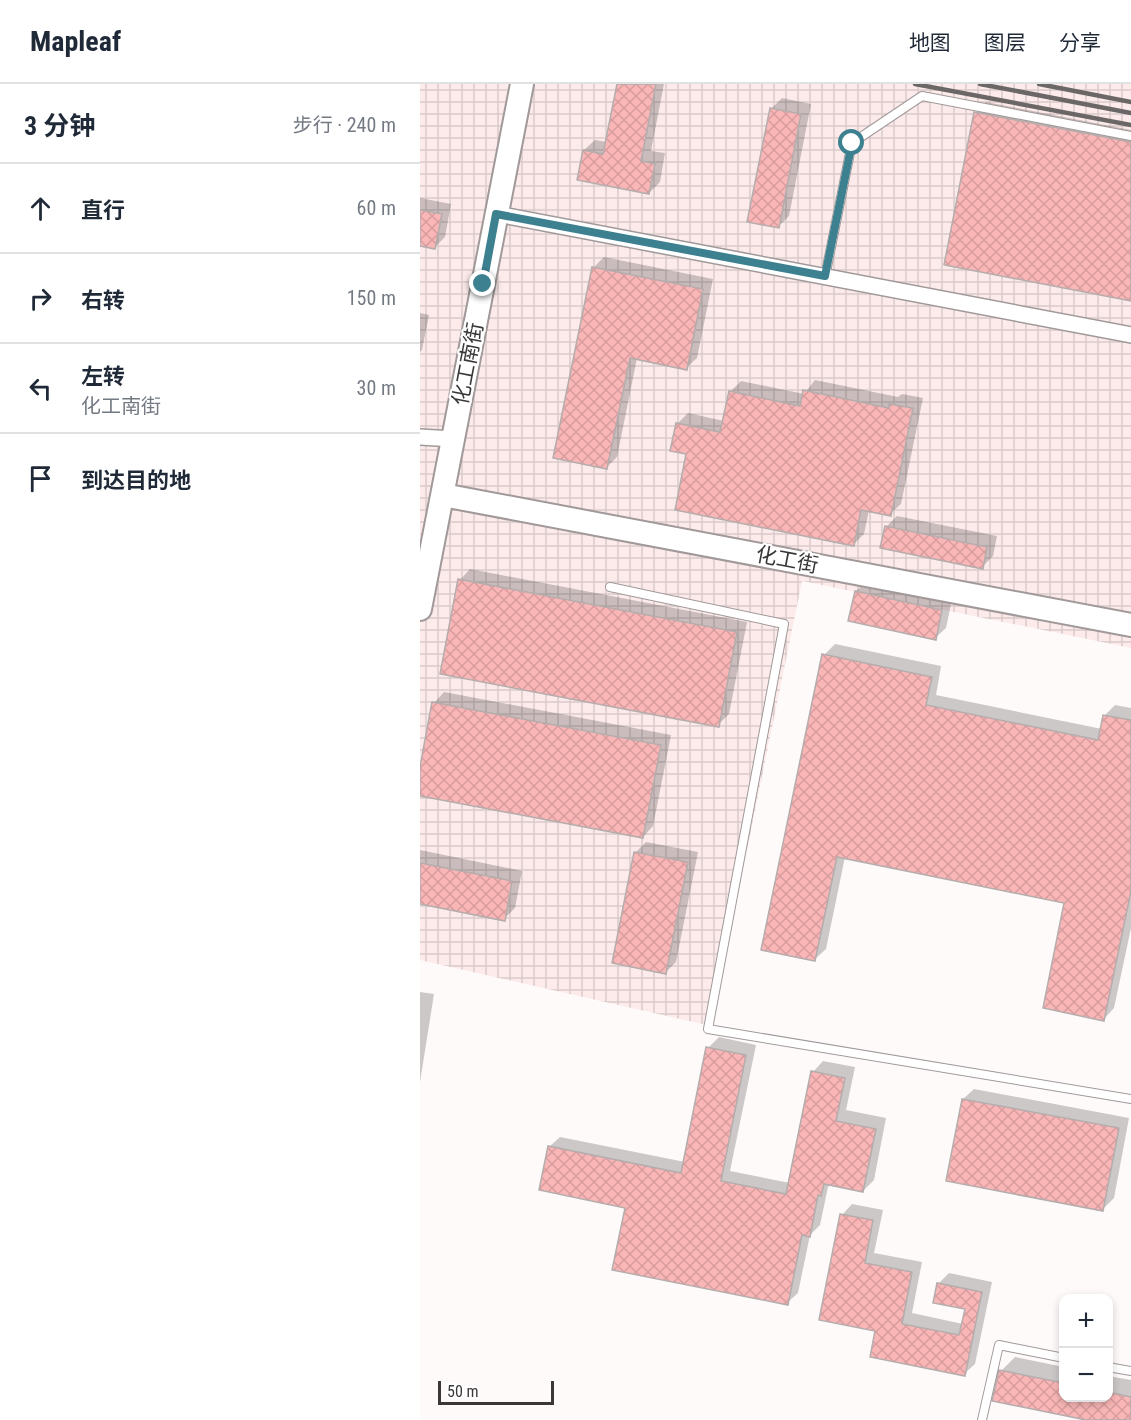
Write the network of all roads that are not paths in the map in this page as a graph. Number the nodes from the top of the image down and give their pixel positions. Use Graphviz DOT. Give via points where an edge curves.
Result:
graph roads {
  1 [pos="522,84"];
  2 [pos="1131,136"];
  3 [pos="496,214"];
  4 [pos="825,276"];
  5 [pos="1131,335"];
  6 [pos="420,437"];
  7 [pos="453,439"];
  8 [pos="443,495"];
  9 [pos="610,588"];
  10 [pos="420,609"];
  11 [pos="1131,625"];
  12 [pos="1131,1099"];
  13 [pos="1059,1357"];
  14 [pos="1113,1368"];
  15 [pos="1131,1371"];
  16 [pos="982,1420"];
  1 -- 3 [label="street, 化工南街"];
  2 -- 4 [label="lane" via="922,96 852,143"];
  3 -- 4 [label="street"];
  3 -- 7 [label="street, 化工南街"];
  4 -- 5 [label="street"];
  6 -- 7 [label="street"];
  7 -- 8 [label="street, 化工南街"];
  8 -- 10 [label="street, 化工南街"];
  8 -- 11 [label="street, 化工街"];
  9 -- 12 [label="lane" via="784,624 708,1029"];
  13 -- 16 [label="lane" via="999,1345"];
  14 -- 15 [label="lane"];
}
